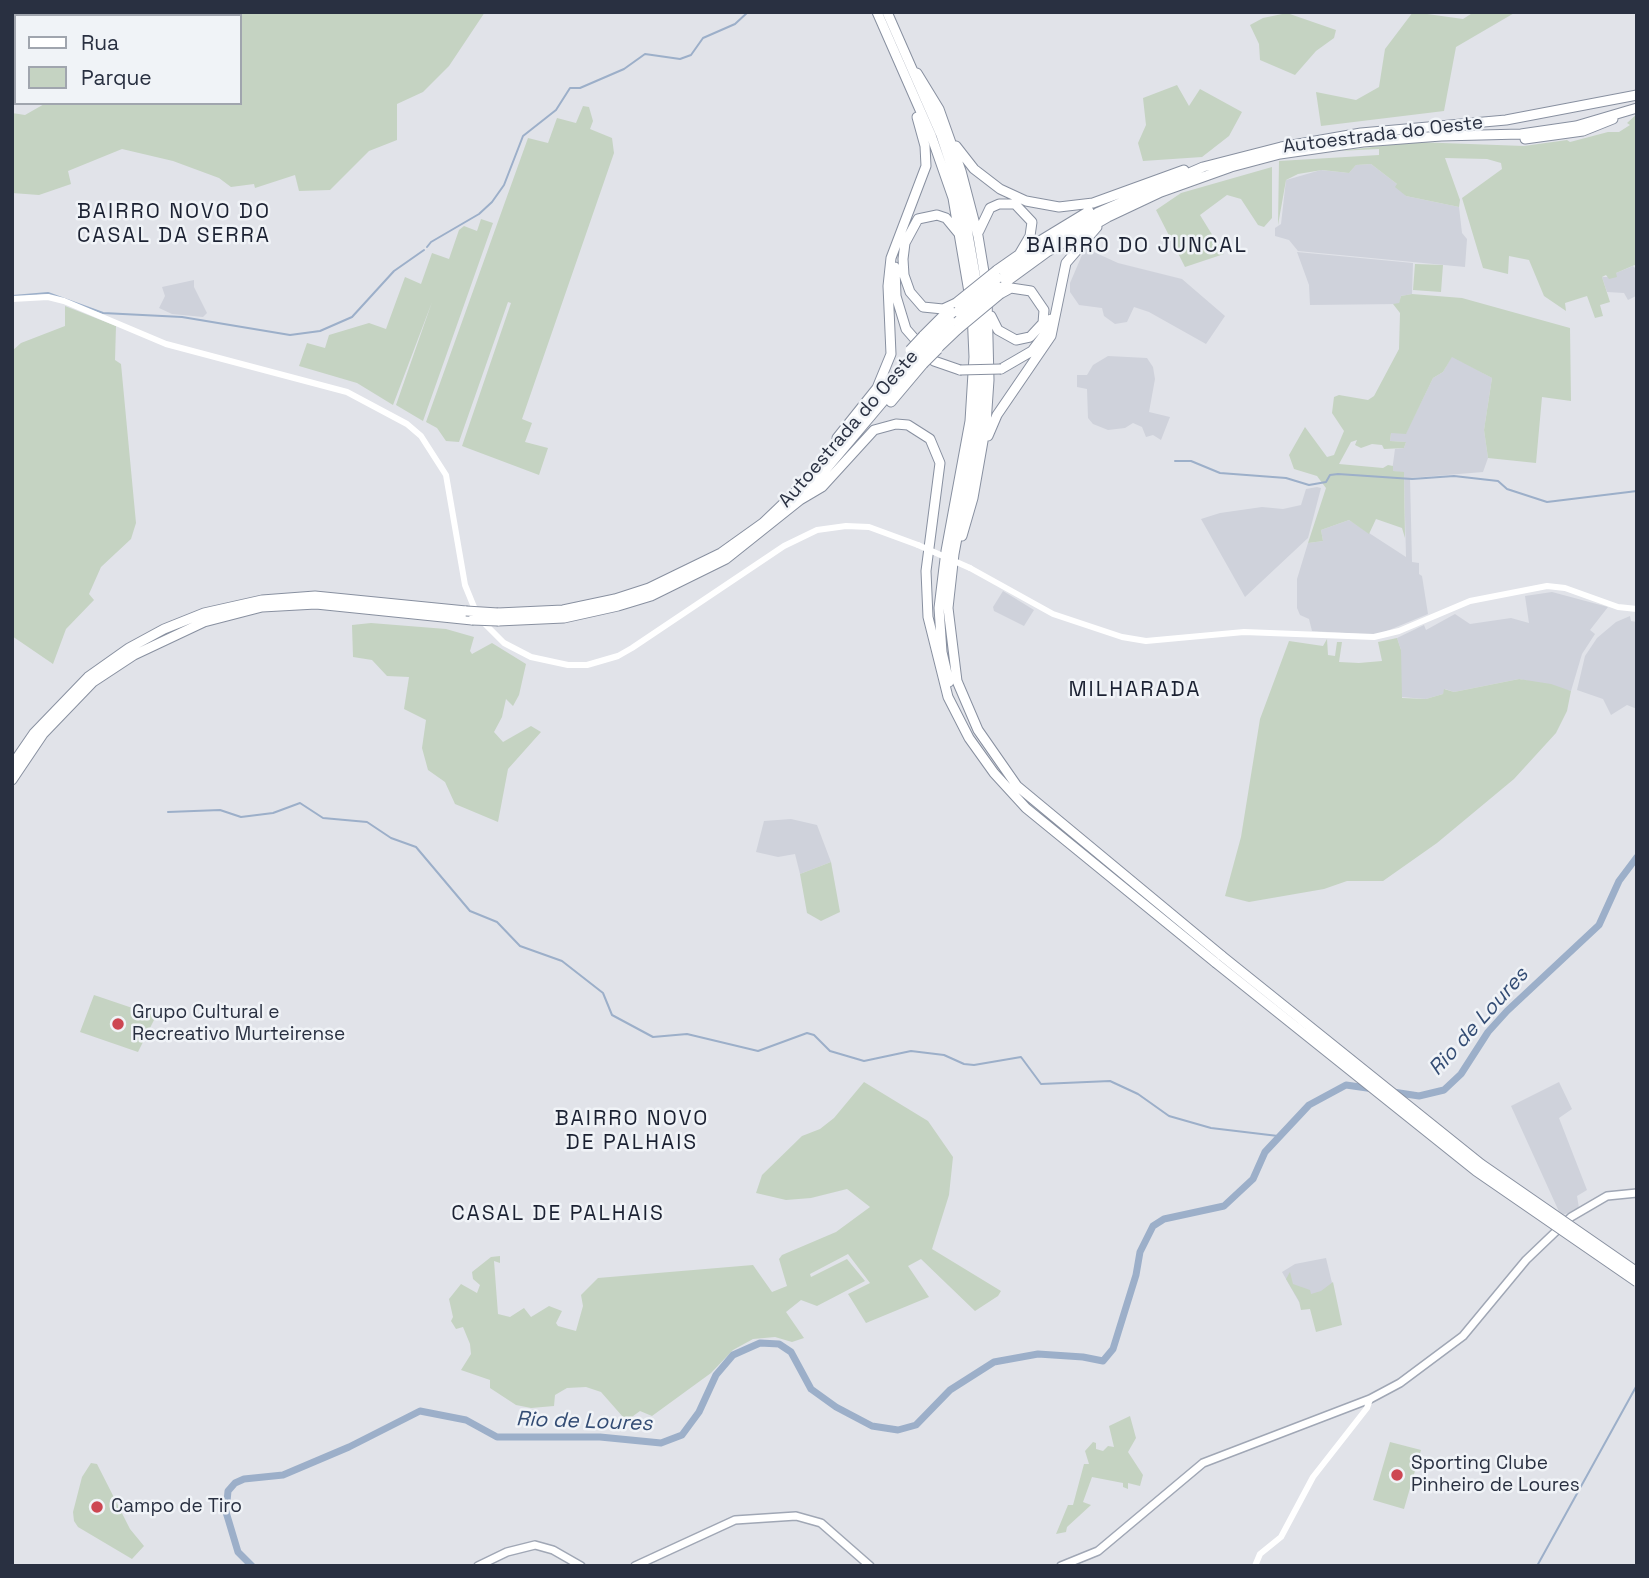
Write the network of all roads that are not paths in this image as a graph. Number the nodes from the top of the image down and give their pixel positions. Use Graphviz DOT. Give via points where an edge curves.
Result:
graph roads {
  1 [pos="877,12"];
  2 [pos="887,12"];
  3 [pos="909,62"];
  4 [pos="903,71"];
  5 [pos="1637,95"];
  6 [pos="1625,98"];
  7 [pos="1634,109"];
  8 [pos="1506,120"];
  9 [pos="948,132"];
  10 [pos="1280,151"];
  11 [pos="1266,154"];
  12 [pos="1203,167"];
  13 [pos="1125,191"];
  14 [pos="1108,217"];
  15 [pos="978,236"];
  16 [pos="962,239"];
  17 [pos="897,244"];
  18 [pos="1019,255"];
  19 [pos="999,282"];
  20 [pos="1057,297"];
  21 [pos="12,299"];
  22 [pos="988,308"];
  23 [pos="957,317"];
  24 [pos="930,342"];
  25 [pos="916,357"];
  26 [pos="877,388"];
  27 [pos="860,442"];
  28 [pos="982,457"];
  29 [pos="825,461"];
  30 [pos="800,500"];
  31 [pos="954,554"];
  32 [pos="1637,609"];
  33 [pos="498,617"];
  34 [pos="943,652"];
  35 [pos="90,680"];
  36 [pos="984,753"];
  37 [pos="12,765"];
  38 [pos="12,780"];
  39 [pos="1219,960"];
  40 [pos="1637,1193"];
  41 [pos="1637,1272"];
  42 [pos="1637,1282"];
  43 [pos="1370,1399"];
  44 [pos="478,1566"];
  45 [pos="581,1566"];
  46 [pos="635,1566"];
  47 [pos="870,1566"];
  48 [pos="1060,1566"];
  49 [pos="1255,1566"];
  1 -- 4 [label="highway"];
  2 -- 3 [label="highway"];
  3 -- 9 [label="highway"];
  3 -- 31 [label="highway" via="961,195 981,318 982,390"];
  4 -- 16 [label="highway" via="931,135"];
  4 -- 17 [label="highway" via="926,154 922,182"];
  5 -- 6 [label="highway, Autoestrada do Oeste"];
  6 -- 8 [label="highway, Autoestrada do Oeste"];
  6 -- 8 [label="highway, Autoestrada do Oeste" via="1613,106 1562,116"];
  7 -- 10 [label="highway, Autoestrada do Oeste" via="1576,126"];
  8 -- 10 [label="highway, Autoestrada do Oeste" via="1362,134"];
  9 -- 13 [label="highway" via="974,169 1026,201 1079,206"];
  9 -- 15 [label="highway"];
  10 -- 11 [label="highway, Autoestrada do Oeste"];
  11 -- 12 [label="highway, Autoestrada do Oeste"];
  11 -- 14 [label="highway, Autoestrada do Oeste"];
  12 -- 13 [label="highway" via="1173,172"];
  12 -- 19 [label="highway, Autoestrada do Oeste" via="1097,213 1043,245"];
  13 -- 18 [label="highway"];
  14 -- 19 [label="highway, Autoestrada do Oeste"];
  14 -- 20 [label="highway" via="1070,256"];
  15 -- 18 [label="highway" via="989,208 1016,204 1031,222 1030,236"];
  15 -- 22 [label="highway"];
  16 -- 23 [label="highway" via="946,218 928,215 910,229 903,259 910,292 923,307 943,309"];
  16 -- 34 [label="highway" via="973,321 973,387 941,579"];
  17 -- 20 [label="highway, bridge" via="896,296 906,329 934,360 960,370 1001,369 1017,362 1039,344"];
  17 -- 26 [label="highway" via="889,278 891,354"];
  18 -- 19 [label="highway"];
  19 -- 22 [label="highway" via="1037,295 1044,310 1043,323 1037,332 1016,340 1004,336"];
  19 -- 23 [label="highway, Autoestrada do Oeste, bridge"];
  19 -- 23 [label="highway, bridge"];
  20 -- 28 [label="highway" via="1051,336 997,415"];
  21 -- 32 [label="main road, bridge" via="64,301 166,344 347,392 407,424 421,436 446,475 472,605 491,632 531,657 568,665 618,656 784,546 817,530 846,526 869,527 918,545 1053,614 1146,641 1244,632 1374,637 1470,601 1547,586"];
  22 -- 28 [label="highway" via="989,380"];
  23 -- 24 [label="highway, Autoestrada do Oeste"];
  23 -- 24 [label="highway"];
  24 -- 25 [label="highway, Autoestrada do Oeste, bridge"];
  25 -- 26 [label="highway"];
  25 -- 27 [label="highway"];
  25 -- 29 [label="highway, Autoestrada do Oeste"];
  25 -- 30 [label="highway, Autoestrada do Oeste"];
  26 -- 29 [label="highway" via="840,433"];
  27 -- 30 [label="highway" via="822,487"];
  27 -- 34 [label="highway" via="874,430 896,424 920,430 937,450 939,479 926,571 928,617"];
  28 -- 31 [label="highway" via="967,525"];
  29 -- 33 [label="highway, Autoestrada do Oeste" via="762,523 694,568 590,606"];
  30 -- 33 [label="highway, Autoestrada do Oeste" via="726,559 651,596 564,618"];
  31 -- 34 [label="highway"];
  33 -- 35 [label="highway, Autoestrada do Oeste, bridge" via="472,620 342,605 262,607 183,629"];
  33 -- 35 [label="highway, Autoestrada do Oeste, bridge" via="346,597 262,600 204,613 164,629 129,648"];
  34 -- 36 [label="highway"];
  34 -- 36 [label="highway" via="948,697 963,727"];
  35 -- 37 [label="highway, Autoestrada do Oeste" via="43,723"];
  35 -- 38 [label="highway, Autoestrada do Oeste" via="43,734"];
  36 -- 39 [label="highway" via="1010,792 1046,827"];
  39 -- 41 [label="highway, bridge" via="1481,1164"];
  39 -- 42 [label="highway, bridge" via="1476,1171"];
  40 -- 43 [label="main road" via="1606,1196 1560,1227 1463,1336 1400,1383"];
  43 -- 48 [label="main road" via="1203,1463 1098,1551"];
  43 -- 49 [label="main road" via="1314,1477 1281,1537 1264,1550"];
  44 -- 45 [label="main road" via="536,1545"];
  46 -- 47 [label="main road" via="728,1522 796,1516 821,1523"];
}
